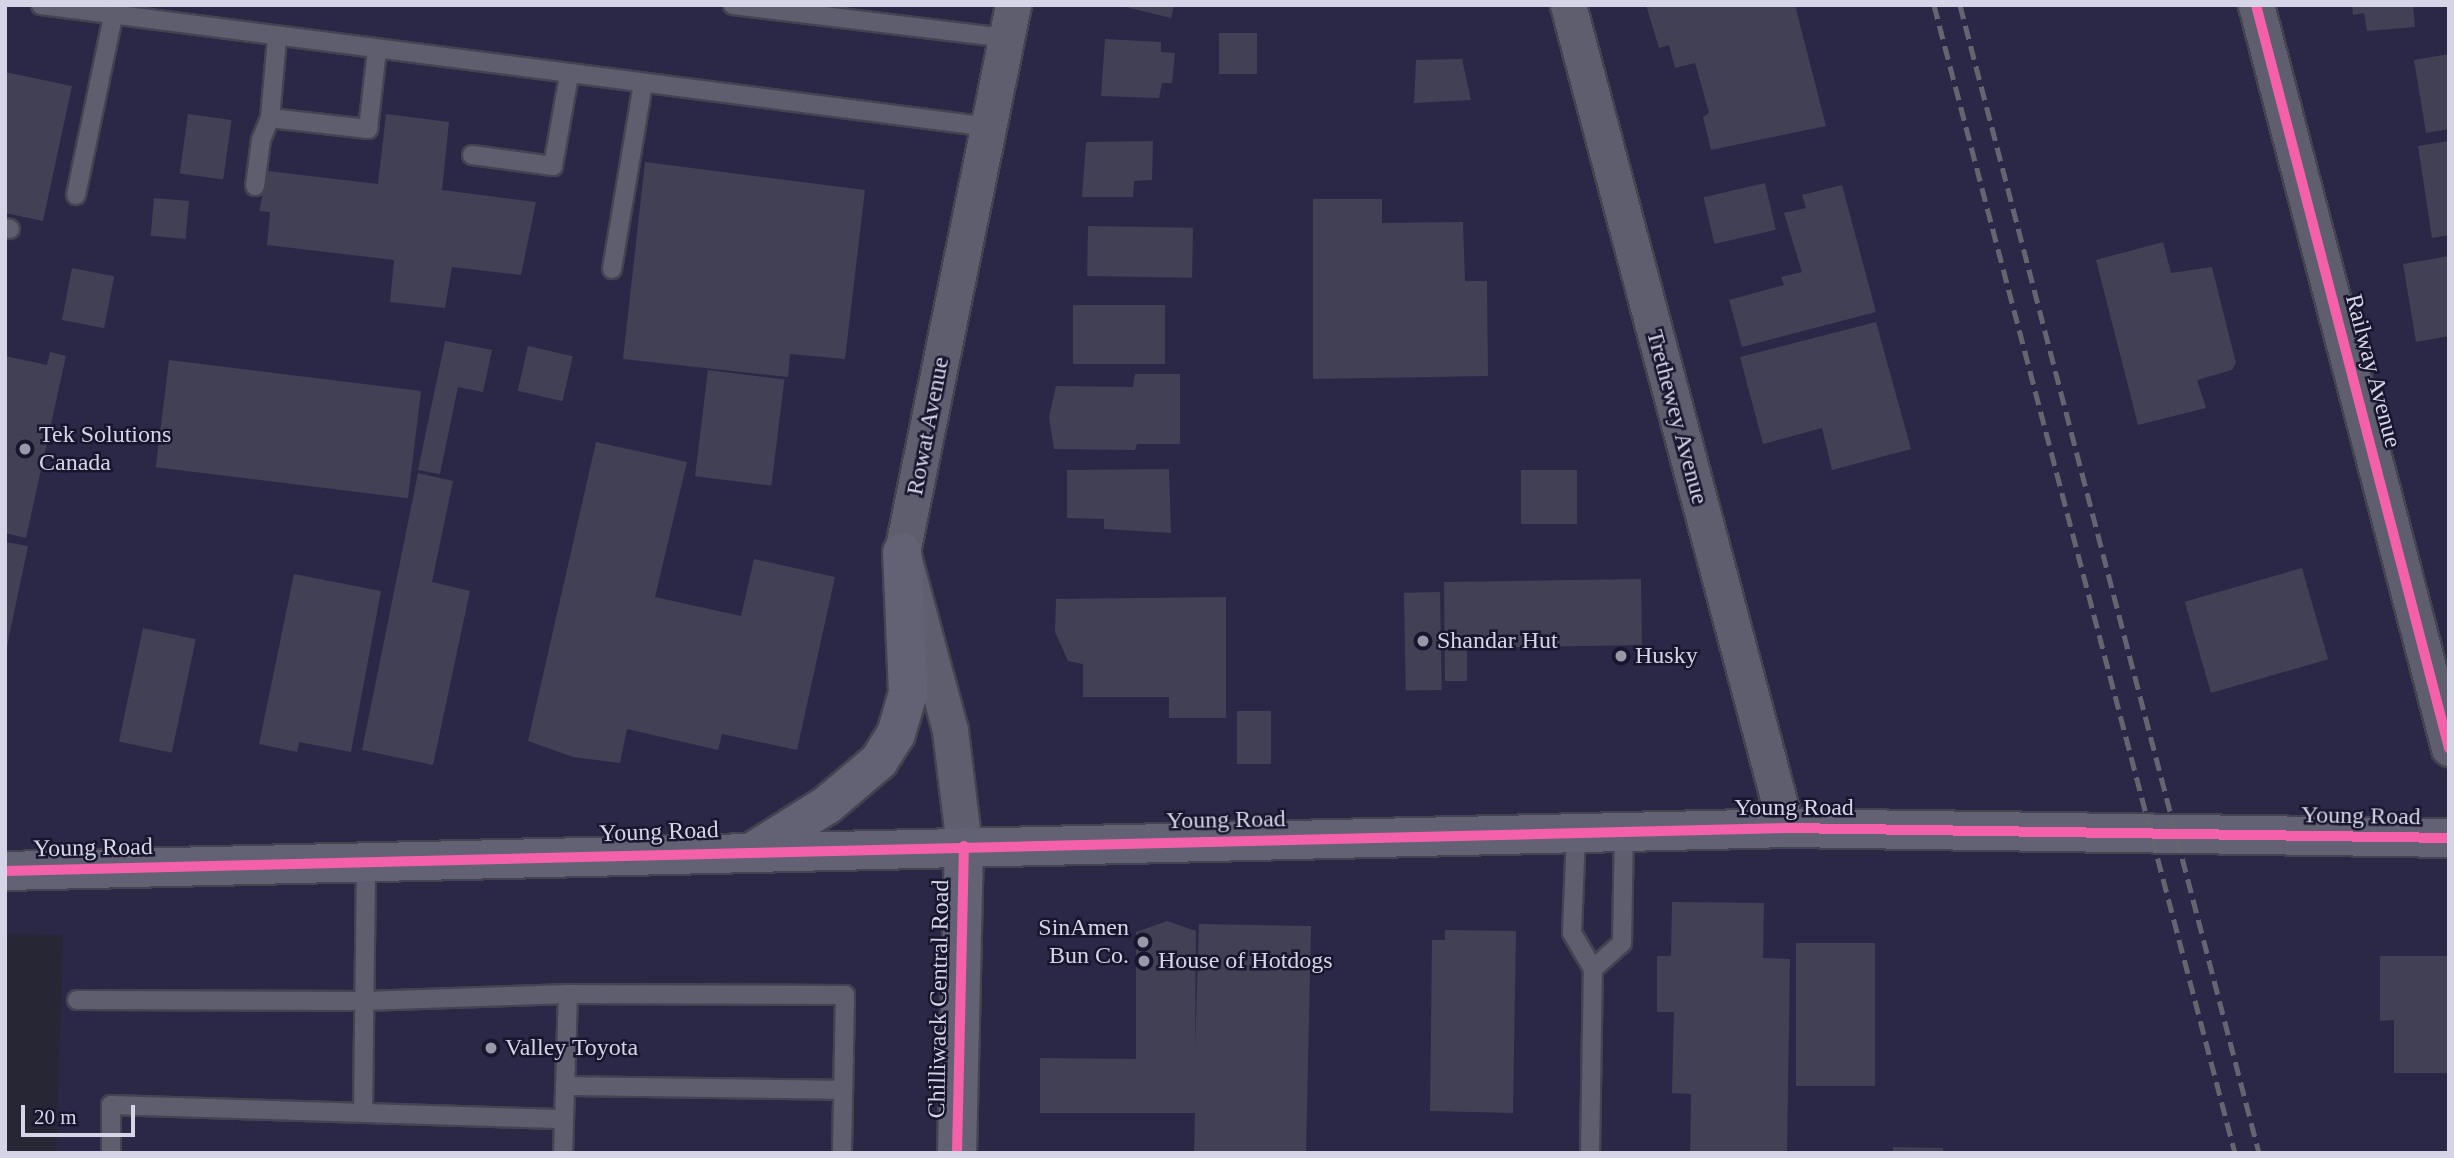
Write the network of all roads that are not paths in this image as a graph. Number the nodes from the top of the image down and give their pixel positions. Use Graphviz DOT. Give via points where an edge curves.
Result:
graph roads {
  1 [pos="41,5"];
  2 [pos="733,5"];
  3 [pos="1568,5"];
  4 [pos="2256,5"];
  5 [pos="113,18"];
  6 [pos="1010,22"];
  7 [pos="277,39"];
  8 [pos="377,50"];
  9 [pos="569,75"];
  10 [pos="643,84"];
  11 [pos="270,118"];
  12 [pos="989,127"];
  13 [pos="472,155"];
  14 [pos="255,186"];
  15 [pos="76,195"];
  16 [pos="612,269"];
  17 [pos="902,552"];
  18 [pos="2449,748"];
  19 [pos="1786,828"];
  20 [pos="1624,832"];
  21 [pos="1576,833"];
  22 [pos="2449,838"];
  23 [pos="964,846"];
  24 [pos="755,850"];
  25 [pos="366,863"];
  26 [pos="5,871"];
  27 [pos="1593,969"];
  28 [pos="568,994"];
  29 [pos="77,1000"];
  30 [pos="365,1001"];
  31 [pos="565,1086"];
  32 [pos="843,1090"];
  33 [pos="363,1112"];
  34 [pos="564,1119"];
  35 [pos="111,1153"];
  36 [pos="563,1153"];
  37 [pos="842,1153"];
  38 [pos="957,1153"];
  39 [pos="1590,1153"];
  1 -- 5 [label="lane"];
  2 -- 6 [label="lane"];
  3 -- 19 [label="street, Trethewey Avenue"];
  4 -- 18 [label="street, Railway Avenue"];
  5 -- 7 [label="lane"];
  5 -- 15 [label="lane"];
  6 -- 12 [label="street, Rowat Avenue"];
  7 -- 8 [label="lane"];
  7 -- 11 [label="lane"];
  8 -- 9 [label="lane"];
  8 -- 11 [label="lane" via="368,129"];
  9 -- 10 [label="lane"];
  9 -- 13 [label="lane" via="553,166"];
  10 -- 12 [label="lane"];
  10 -- 16 [label="lane"];
  11 -- 14 [label="lane" via="261,139"];
  12 -- 17 [label="street, Rowat Avenue"];
  17 -- 23 [label="street, Rowat Avenue" via="950,730"];
  17 -- 24 [label="main road" via="908,693 896,734 879,761 827,805"];
  19 -- 20 [label="main road, Young Road"];
  19 -- 22 [label="main road, Young Road"];
  20 -- 21 [label="main road, Young Road"];
  20 -- 27 [label="lane" via="1622,943"];
  21 -- 23 [label="main road, Young Road"];
  21 -- 27 [label="lane" via="1572,933"];
  23 -- 24 [label="main road, Young Road"];
  23 -- 38 [label="main road, Chilliwack Central Road"];
  24 -- 25 [label="main road, Young Road"];
  25 -- 26 [label="main road, Young Road"];
  25 -- 30 [label="lane"];
  27 -- 39 [label="lane"];
  28 -- 30 [label="lane"];
  28 -- 31 [label="lane"];
  28 -- 32 [label="lane" via="845,995"];
  29 -- 30 [label="lane"];
  30 -- 33 [label="lane"];
  31 -- 32 [label="lane"];
  31 -- 34 [label="lane"];
  32 -- 37 [label="lane"];
  33 -- 34 [label="lane"];
  33 -- 35 [label="lane" via="111,1105"];
  34 -- 36 [label="lane"];
}
